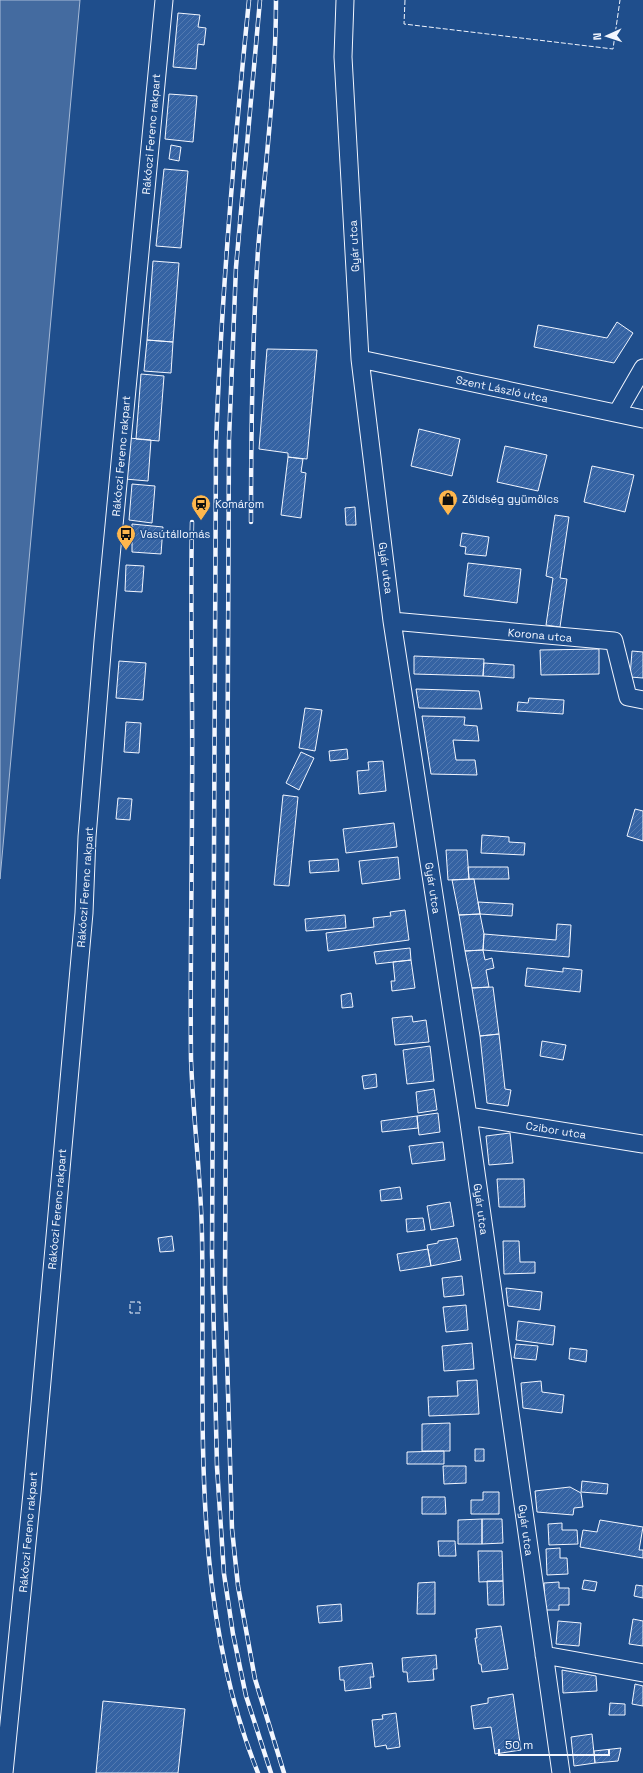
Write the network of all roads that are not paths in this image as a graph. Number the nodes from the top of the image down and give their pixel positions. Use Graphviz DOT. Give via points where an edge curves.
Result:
graph roads {
  1 [pos="164,0"];
  2 [pos="345,0"];
  3 [pos="360,359"];
  4 [pos="641,376"];
  5 [pos="618,413"];
  6 [pos="643,419"];
  7 [pos="392,621"];
  8 [pos="643,700"];
  9 [pos="468,1116"];
  10 [pos="643,1144"];
  11 [pos="544,1655"];
  12 [pos="643,1673"];
  13 [pos="4,1773"];
  14 [pos="561,1773"];
  1 -- 13 [label="street, Rákóczi Ferenc rakpart" via="103,641 87,837 84,912"];
  2 -- 3 [label="street, Gyár utca" via="343,57"];
  3 -- 5 [label="street, Szent László utca"];
  3 -- 7 [label="street, Gyár utca"];
  4 -- 5 [label="street"];
  5 -- 6 [label="street, Szent László utca"];
  7 -- 8 [label="street, Korona utca" via="614,641 628,697"];
  7 -- 9 [label="street, Gyár utca"];
  9 -- 10 [label="street, Czibor utca"];
  9 -- 11 [label="street, Gyár utca"];
  11 -- 12 [label="street"];
  11 -- 14 [label="street, Gyár utca"];
}
